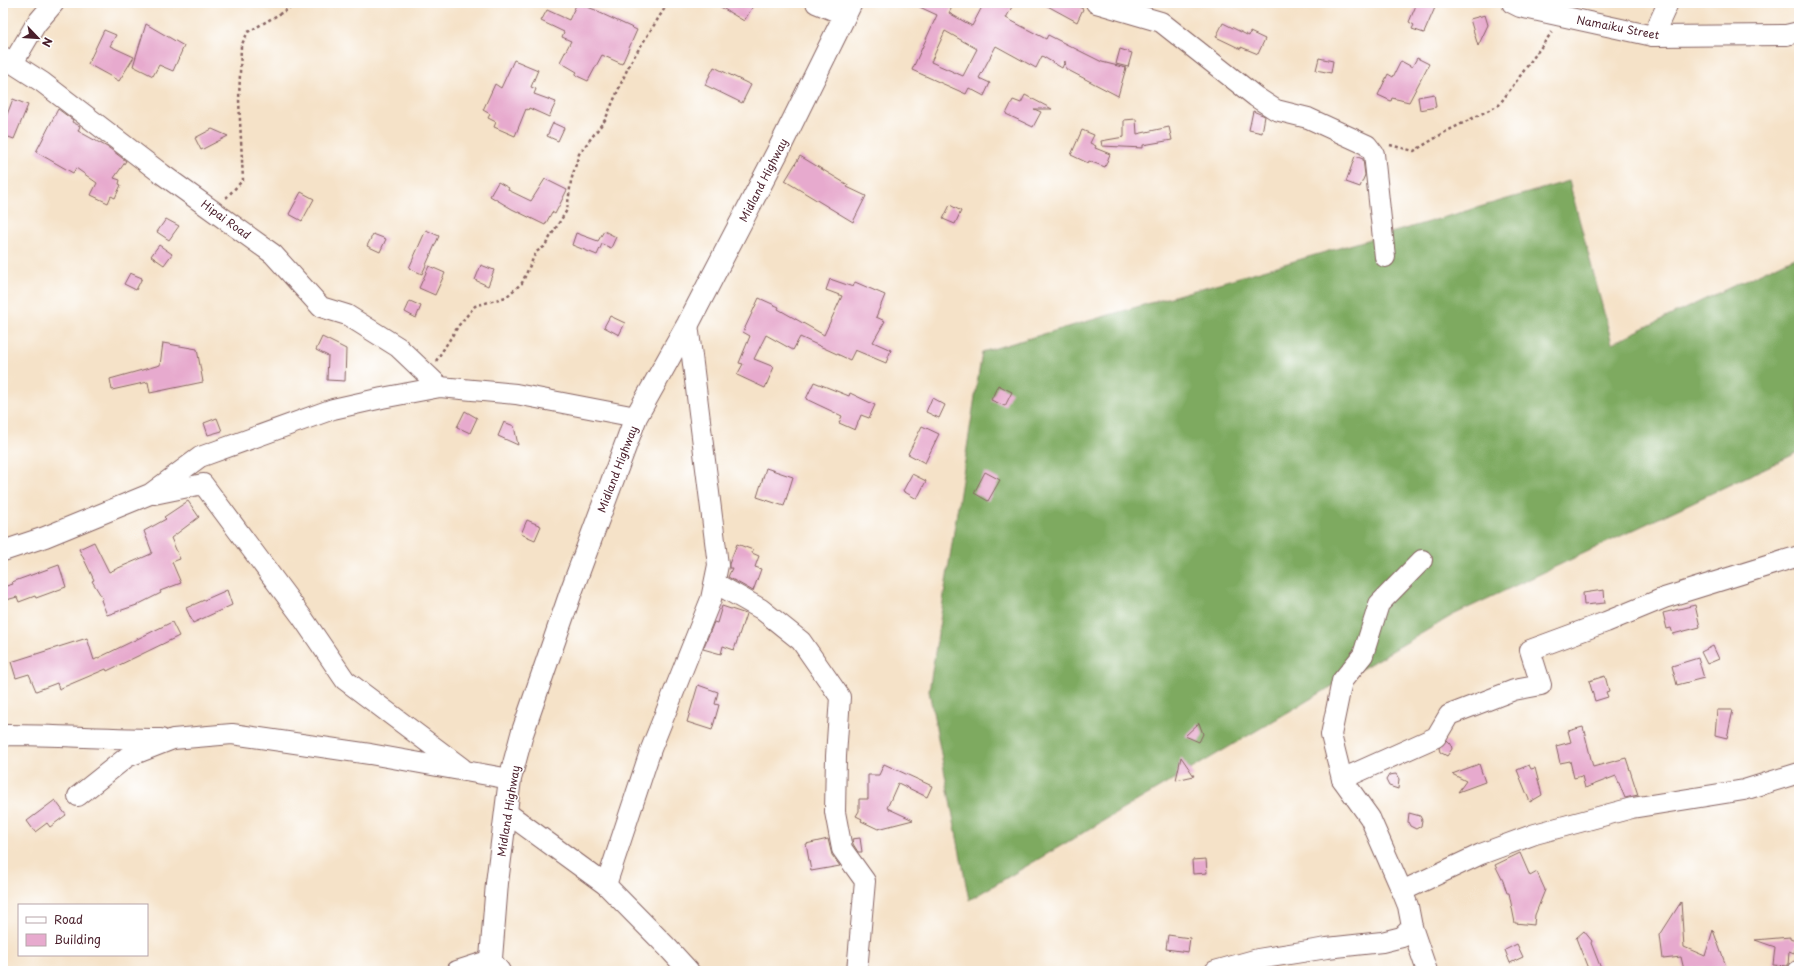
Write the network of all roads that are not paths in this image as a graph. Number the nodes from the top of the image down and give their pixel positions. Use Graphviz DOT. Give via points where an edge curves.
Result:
graph roads {
  1 [pos="54,3"];
  2 [pos="816,3"];
  3 [pos="1096,3"];
  4 [pos="1512,3"];
  5 [pos="1668,3"];
  6 [pos="848,9"];
  7 [pos="1799,32"];
  8 [pos="1653,36"];
  9 [pos="8,60"];
  10 [pos="1385,257"];
  11 [pos="688,324"];
  12 [pos="440,387"];
  13 [pos="636,417"];
  14 [pos="150,494"];
  15 [pos="3,551"];
  16 [pos="1799,556"];
  17 [pos="1422,560"];
  18 [pos="714,583"];
  19 [pos="3,737"];
  20 [pos="173,739"];
  21 [pos="465,771"];
  22 [pos="1799,773"];
  23 [pos="510,779"];
  24 [pos="1342,779"];
  25 [pos="78,796"];
  26 [pos="506,812"];
  27 [pos="606,885"];
  28 [pos="1402,891"];
  29 [pos="1412,927"];
  30 [pos="494,967"];
  31 [pos="457,971"];
  32 [pos="689,971"];
  33 [pos="857,971"];
  34 [pos="1215,971"];
  35 [pos="1427,971"];
  1 -- 9 [label="street"];
  2 -- 6 [label="street"];
  3 -- 10 [label="street" via="1161,22 1276,110 1308,118 1368,145 1374,154"];
  4 -- 8 [label="street, Namaiku Street" via="1520,7"];
  5 -- 8 [label="street"];
  6 -- 11 [label="main road, Midland Highway"];
  7 -- 8 [label="street, Namaiku Street" via="1786,35"];
  9 -- 12 [label="street, Hipai Road" via="42,82 162,174 273,254 321,307 347,315 398,347"];
  11 -- 13 [label="main road, Midland Highway"];
  11 -- 18 [label="street" via="718,565"];
  12 -- 13 [label="street" via="516,394"];
  12 -- 14 [label="street" via="333,409 200,457"];
  13 -- 23 [label="main road, Midland Highway" via="566,606 522,734"];
  14 -- 15 [label="street" via="46,537"];
  14 -- 21 [label="street" via="203,484 302,617 345,680"];
  16 -- 24 [label="street" via="1664,598 1530,650 1541,685 1514,690 1449,715 1436,737"];
  17 -- 24 [label="street" via="1379,604 1363,655 1342,681 1331,735"];
  18 -- 27 [label="street" via="651,749"];
  18 -- 33 [label="street" via="761,609 801,641 840,697 835,812 842,849 865,881"];
  19 -- 20 [label="street" via="54,735 113,739"];
  20 -- 21 [label="street" via="232,734"];
  20 -- 25 [label="street" via="127,757"];
  21 -- 23 [label="street"];
  22 -- 28 [label="street" via="1744,790 1632,808 1535,834 1481,854"];
  23 -- 26 [label="main road, Midland Highway"];
  24 -- 28 [label="street" via="1370,818"];
  26 -- 27 [label="street"];
  26 -- 30 [label="main road, Midland Highway" via="497,883"];
  27 -- 32 [label="street"];
  28 -- 29 [label="street"];
  29 -- 34 [label="street" via="1402,937 1382,942 1258,959"];
  29 -- 35 [label="street"];
  30 -- 31 [label="street"];
}
